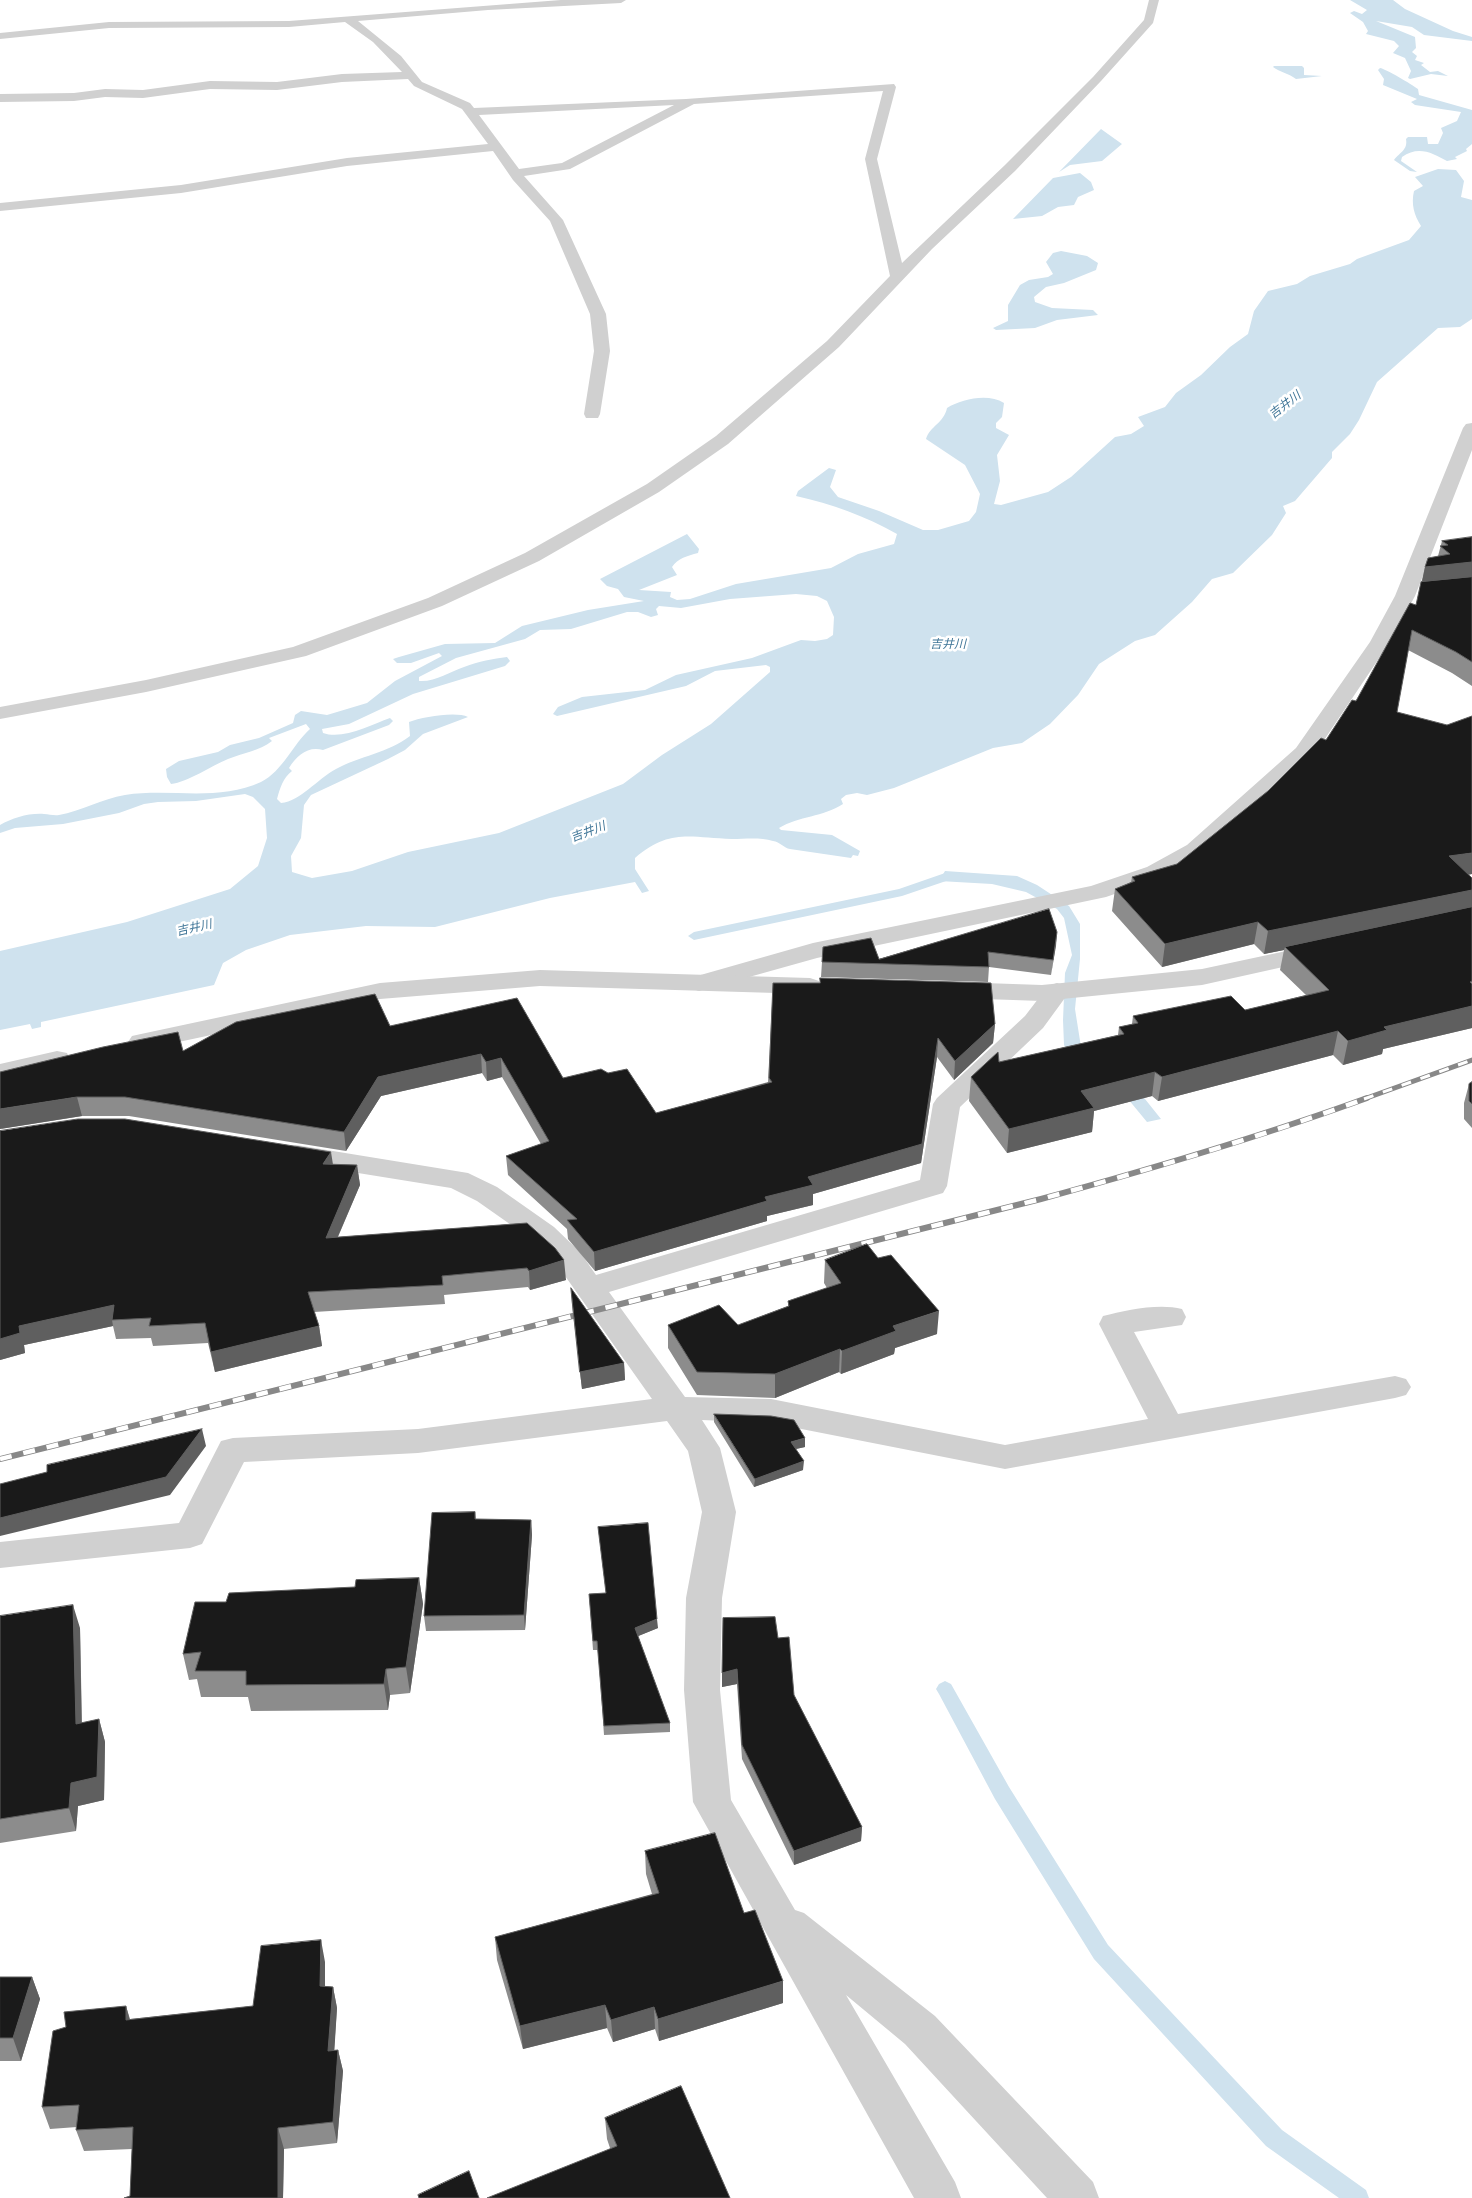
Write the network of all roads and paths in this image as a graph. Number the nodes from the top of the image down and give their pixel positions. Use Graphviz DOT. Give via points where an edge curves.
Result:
graph roads {
  1 [pos="621,0"];
  2 [pos="1154,0"];
  3 [pos="347,19"];
  4 [pos="0,36"];
  5 [pos="411,75"];
  6 [pos="1097,79"];
  7 [pos="1065,93"];
  8 [pos="0,98"];
  9 [pos="691,101"];
  10 [pos="471,112"];
  11 [pos="498,148"];
  12 [pos="516,173"];
  13 [pos="0,207"];
  14 [pos="898,276"];
  15 [pos="592,414"];
  16 [pos="1472,428"];
  17 [pos="0,713"];
  18 [pos="1346,946"];
  19 [pos="699,983"];
  20 [pos="836,987"];
  21 [pos="934,990"];
  22 [pos="1058,991"];
  23 [pos="117,1047"];
  24 [pos="78,1055"];
  25 [pos="0,1072"];
  26 [pos="265,1149"];
  27 [pos="590,1287"];
  28 [pos="1171,1317"];
  29 [pos="1395,1387"];
  30 [pos="676,1408"];
  31 [pos="1169,1428"];
  32 [pos="0,1555"];
  33 [pos="777,1916"];
  34 [pos="933,2196"];
  35 [pos="1076,2198"];
  1 -- 3 [label="street"];
  2 -- 6 [label="street" via="1149,21"];
  3 -- 4 [label="street" via="260,25 110,25"];
  3 -- 5 [label="street" via="377,40"];
  5 -- 8 [label="street" via="342,78 277,86 210,85 143,94"];
  5 -- 10 [label="street" via="418,84 466,106"];
  6 -- 7 [label="street"];
  6 -- 14 [label="street" via="1056,113"];
  9 -- 10 [label="street"];
  9 -- 12 [label="street" via="566,166"];
  9 -- 14 [label="street" via="890,86 871,159"];
  10 -- 11 [label="street"];
  11 -- 12 [label="street"];
  11 -- 13 [label="street" via="347,162 181,189"];
  12 -- 15 [label="street" via="556,220 598,314 602,351"];
  14 -- 17 [label="street" via="833,344 722,440 653,488 532,557 436,602 299,652 146,686"];
  16 -- 19 [label="street" via="1415,595 1304,753 1195,850 1155,872 1097,892 814,952"];
  18 -- 22 [label="street" via="1202,976"];
  19 -- 20 [label="street"];
  19 -- 23 [label="street" via="540,978 380,991"];
  21 -- 22 [label="street"];
  22 -- 27 [label="street" via="1034,1022 947,1104 933,1186"];
  24 -- 25 [label="street"];
  26 -- 27 [label="street" via="458,1180 487,1194 544,1234"];
  27 -- 30 [label="street"];
  28 -- 31 [label="street" via="1114,1324"];
  29 -- 31 [label="street"];
  30 -- 31 [label="street" via="771,1411 1005,1457"];
  30 -- 32 [label="street" via="418,1441 233,1450 190,1535"];
  30 -- 33 [label="street" via="704,1448 719,1512 704,1598 702,1690 712,1802"];
  33 -- 34 [label="street"];
  33 -- 35 [label="street" via="920,2030"];
}
